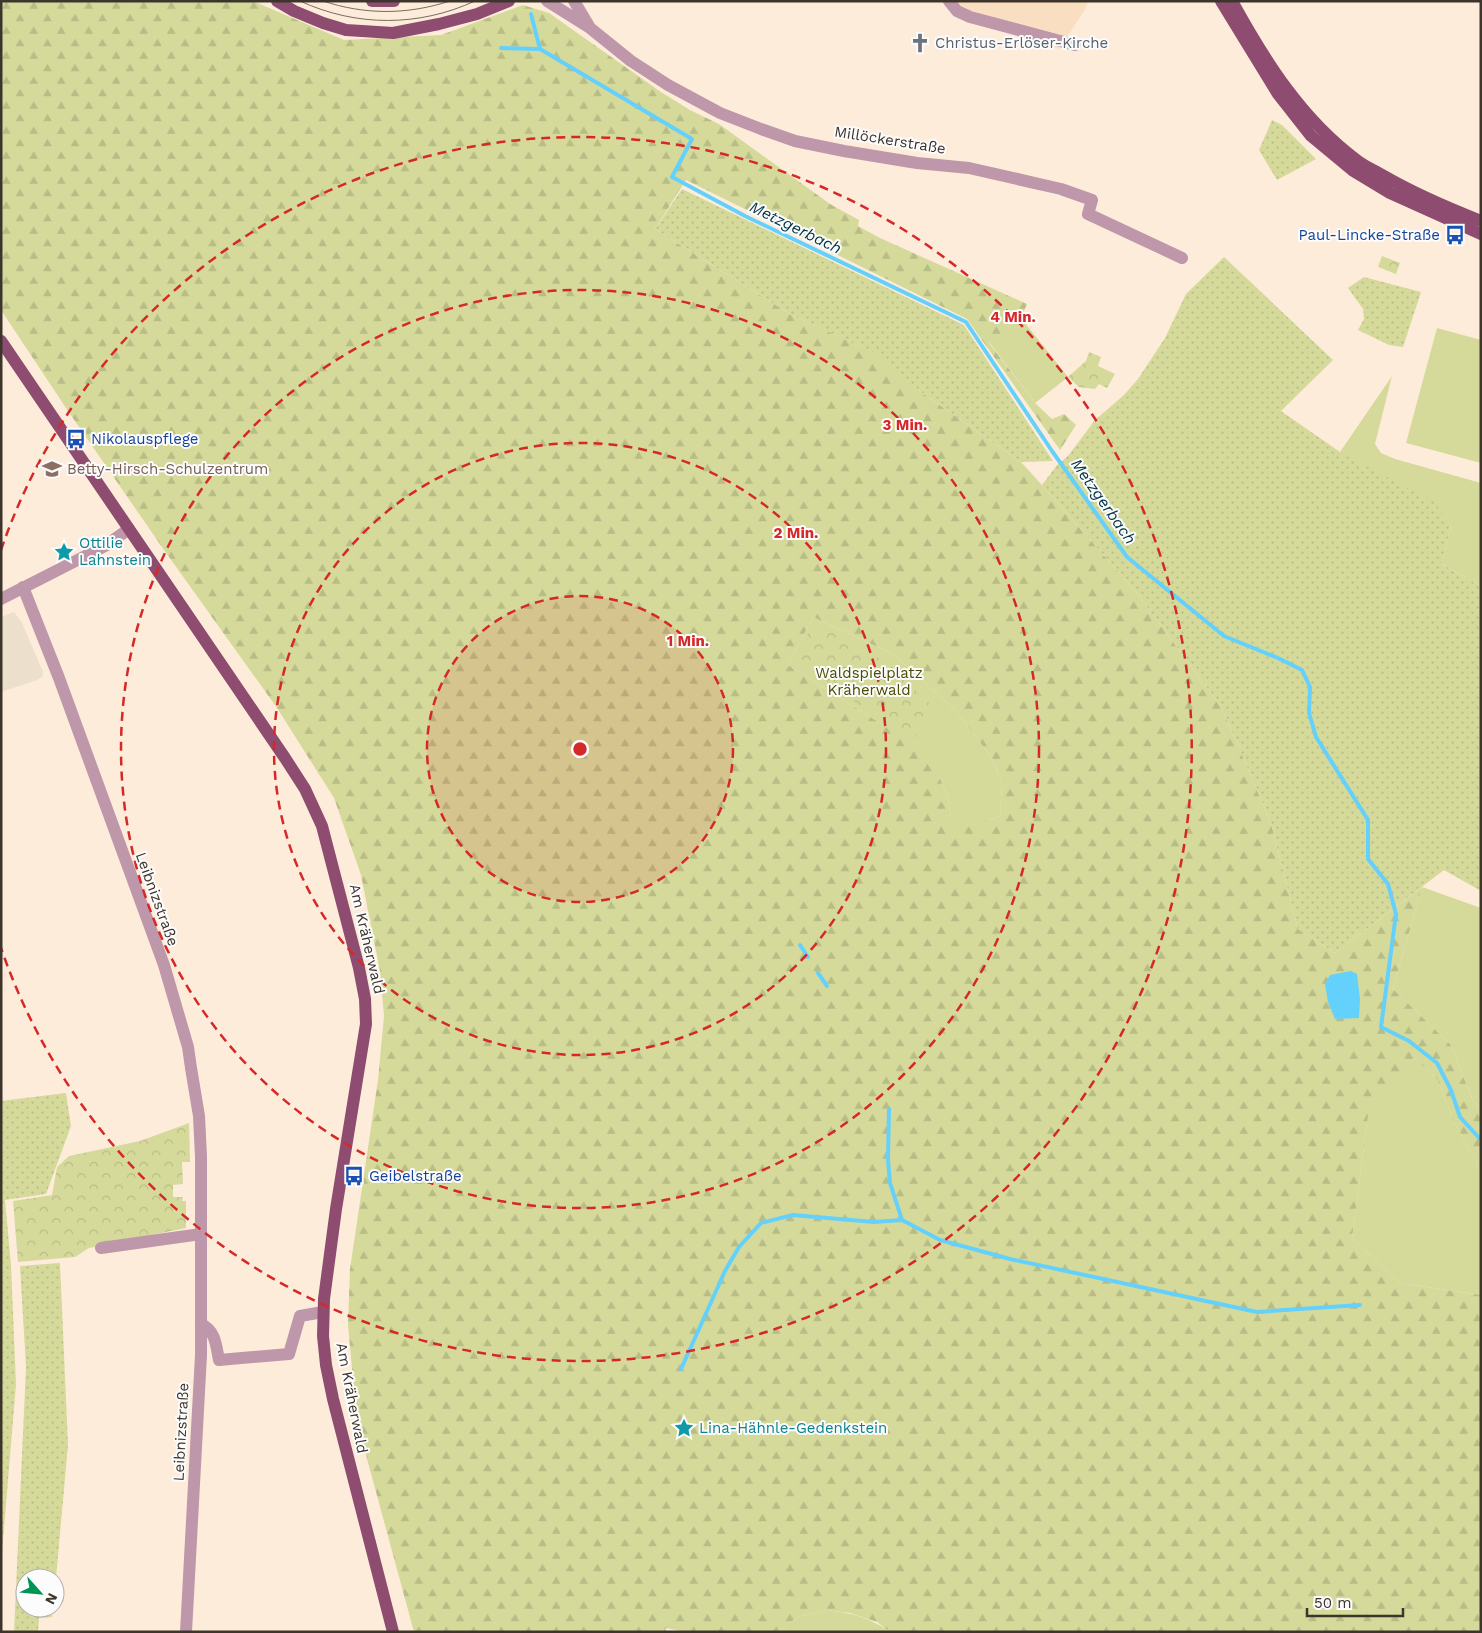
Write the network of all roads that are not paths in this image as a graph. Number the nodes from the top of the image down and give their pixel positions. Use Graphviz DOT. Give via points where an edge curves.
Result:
graph roads {
  1 [pos="277,1"];
  2 [pos="372,1"];
  3 [pos="394,1"];
  4 [pos="509,1"];
  5 [pos="547,1"];
  6 [pos="574,1"];
  7 [pos="950,1"];
  8 [pos="1221,1"];
  9 [pos="1232,1"];
  10 [pos="590,28"];
  11 [pos="1075,45"];
  12 [pos="1481,220"];
  13 [pos="1481,234"];
  14 [pos="1182,258"];
  15 [pos="1,341"];
  16 [pos="128,529"];
  17 [pos="24,587"];
  18 [pos="1,600"];
  19 [pos="201,1234"];
  20 [pos="101,1248"];
  21 [pos="323,1312"];
  22 [pos="202,1324"];
  23 [pos="186,1632"];
  24 [pos="393,1632"];
  1 -- 4 [label="main road" via="294,11 346,30 394,33 477,14"];
  2 -- 3 [label="main road"];
  5 -- 10 [label="street, Millöckerstraße"];
  6 -- 10 [label="street, Millöckerstraße"];
  7 -- 11 [label="street" via="957,11 970,17"];
  8 -- 13 [label="main road" via="1278,94 1311,136 1352,170 1390,193"];
  9 -- 12 [label="main road" via="1285,87 1325,133 1358,162 1430,200"];
  10 -- 14 [label="street, Millöckerstraße" via="631,61 720,113 795,141 917,163 969,168 1061,189 1092,200 1088,214"];
  15 -- 16 [label="main road, Am Kräherwald"];
  16 -- 17 [label="street" via="105,546"];
  16 -- 21 [label="main road, Am Kräherwald" via="285,758 314,806 327,843 359,968 366,1024"];
  17 -- 18 [label="street"];
  17 -- 19 [label="street, Leibnizstraße" via="164,965 188,1047 199,1116"];
  19 -- 20 [label="street"];
  19 -- 22 [label="street, Leibnizstraße"];
  21 -- 22 [label="street" via="300,1316 289,1354 219,1360 212,1332"];
  21 -- 24 [label="main road, Am Kräherwald" via="326,1365 333,1399"];
  22 -- 23 [label="street, Leibnizstraße"];
}
